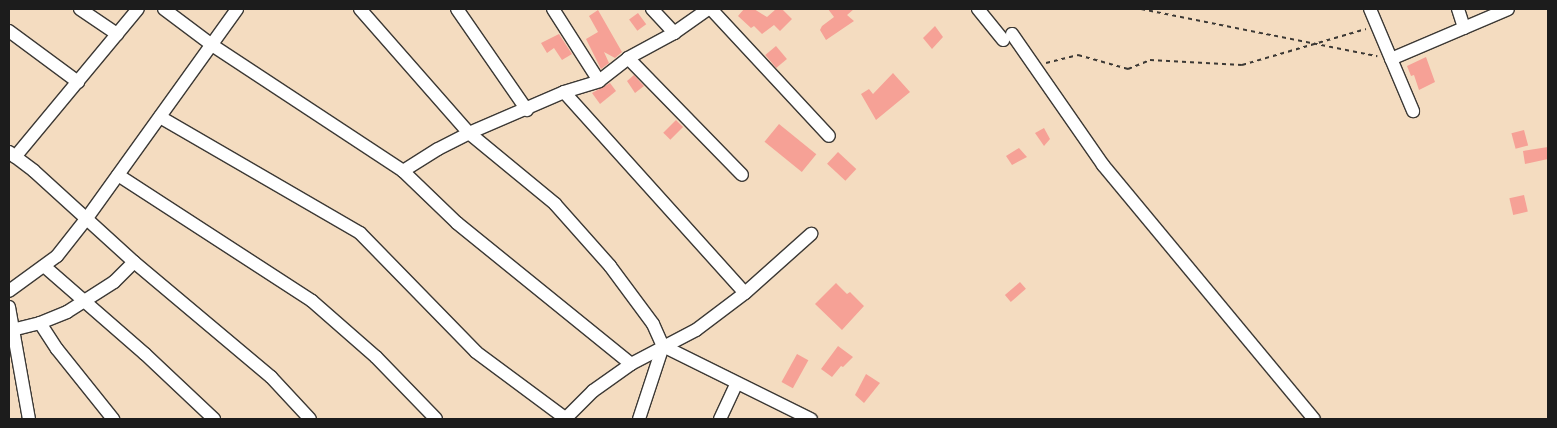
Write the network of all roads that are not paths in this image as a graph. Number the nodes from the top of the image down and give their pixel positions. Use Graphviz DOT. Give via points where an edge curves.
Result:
graph roads {
  1 [pos="80,9"];
  2 [pos="138,9"];
  3 [pos="164,9"];
  4 [pos="237,9"];
  5 [pos="360,9"];
  6 [pos="457,9"];
  7 [pos="553,9"];
  8 [pos="652,9"];
  9 [pos="709,9"];
  10 [pos="978,9"];
  11 [pos="1370,9"];
  12 [pos="1458,9"];
  13 [pos="1508,9"];
  14 [pos="1464,28"];
  15 [pos="9,31"];
  16 [pos="674,33"];
  17 [pos="117,34"];
  18 [pos="212,45"];
  19 [pos="628,58"];
  20 [pos="1391,60"];
  21 [pos="599,81"];
  22 [pos="78,82"];
  23 [pos="564,92"];
  24 [pos="527,110"];
  25 [pos="1414,112"];
  26 [pos="160,117"];
  27 [pos="469,134"];
  28 [pos="829,136"];
  29 [pos="12,155"];
  30 [pos="403,171"];
  31 [pos="118,175"];
  32 [pos="742,175"];
  33 [pos="87,218"];
  34 [pos="811,234"];
  35 [pos="134,262"];
  36 [pos="44,266"];
  37 [pos="9,291"];
  38 [pos="745,293"];
  39 [pos="86,302"];
  40 [pos="9,307"];
  41 [pos="40,324"];
  42 [pos="12,330"];
  43 [pos="663,346"];
  44 [pos="631,364"];
  45 [pos="736,384"];
  46 [pos="29,419"];
  47 [pos="113,419"];
  48 [pos="214,419"];
  49 [pos="310,419"];
  50 [pos="436,419"];
  51 [pos="565,419"];
  52 [pos="639,419"];
  53 [pos="720,419"];
  54 [pos="812,419"];
  55 [pos="1314,419"];
  1 -- 17 [label="street"];
  2 -- 17 [label="street"];
  3 -- 18 [label="street"];
  4 -- 18 [label="street"];
  5 -- 27 [label="street"];
  6 -- 24 [label="street"];
  7 -- 21 [label="street"];
  8 -- 16 [label="street"];
  9 -- 16 [label="street"];
  9 -- 28 [label="street"];
  10 -- 55 [label="street" via="1034,66 1103,165"];
  11 -- 20 [label="street"];
  12 -- 14 [label="street"];
  13 -- 14 [label="street"];
  14 -- 20 [label="street"];
  15 -- 22 [label="street"];
  16 -- 19 [label="street"];
  17 -- 22 [label="street"];
  18 -- 26 [label="street"];
  18 -- 30 [label="street"];
  19 -- 21 [label="street"];
  19 -- 32 [label="street"];
  20 -- 25 [label="street"];
  21 -- 23 [label="street"];
  22 -- 29 [label="street"];
  23 -- 24 [label="street"];
  23 -- 38 [label="street"];
  24 -- 27 [label="street"];
  26 -- 31 [label="street"];
  26 -- 51 [label="street" via="360,233 476,352"];
  27 -- 30 [label="street"];
  27 -- 43 [label="street" via="555,204 610,266 653,324"];
  29 -- 33 [label="street"];
  30 -- 44 [label="street" via="457,223"];
  31 -- 33 [label="street"];
  31 -- 50 [label="street" via="312,302 376,357"];
  33 -- 35 [label="street"];
  33 -- 36 [label="street" via="57,256"];
  34 -- 38 [label="street"];
  35 -- 39 [label="street" via="114,282"];
  35 -- 49 [label="street" via="271,377"];
  36 -- 37 [label="street"];
  36 -- 39 [label="street"];
  38 -- 43 [label="street" via="696,330"];
  39 -- 41 [label="street"];
  39 -- 48 [label="street"];
  40 -- 42 [label="street"];
  41 -- 42 [label="street"];
  41 -- 47 [label="street"];
  42 -- 46 [label="street"];
  43 -- 44 [label="street"];
  43 -- 45 [label="street"];
  43 -- 52 [label="street"];
  44 -- 51 [label="street" via="593,391"];
  45 -- 53 [label="street"];
  45 -- 54 [label="street"];
}
